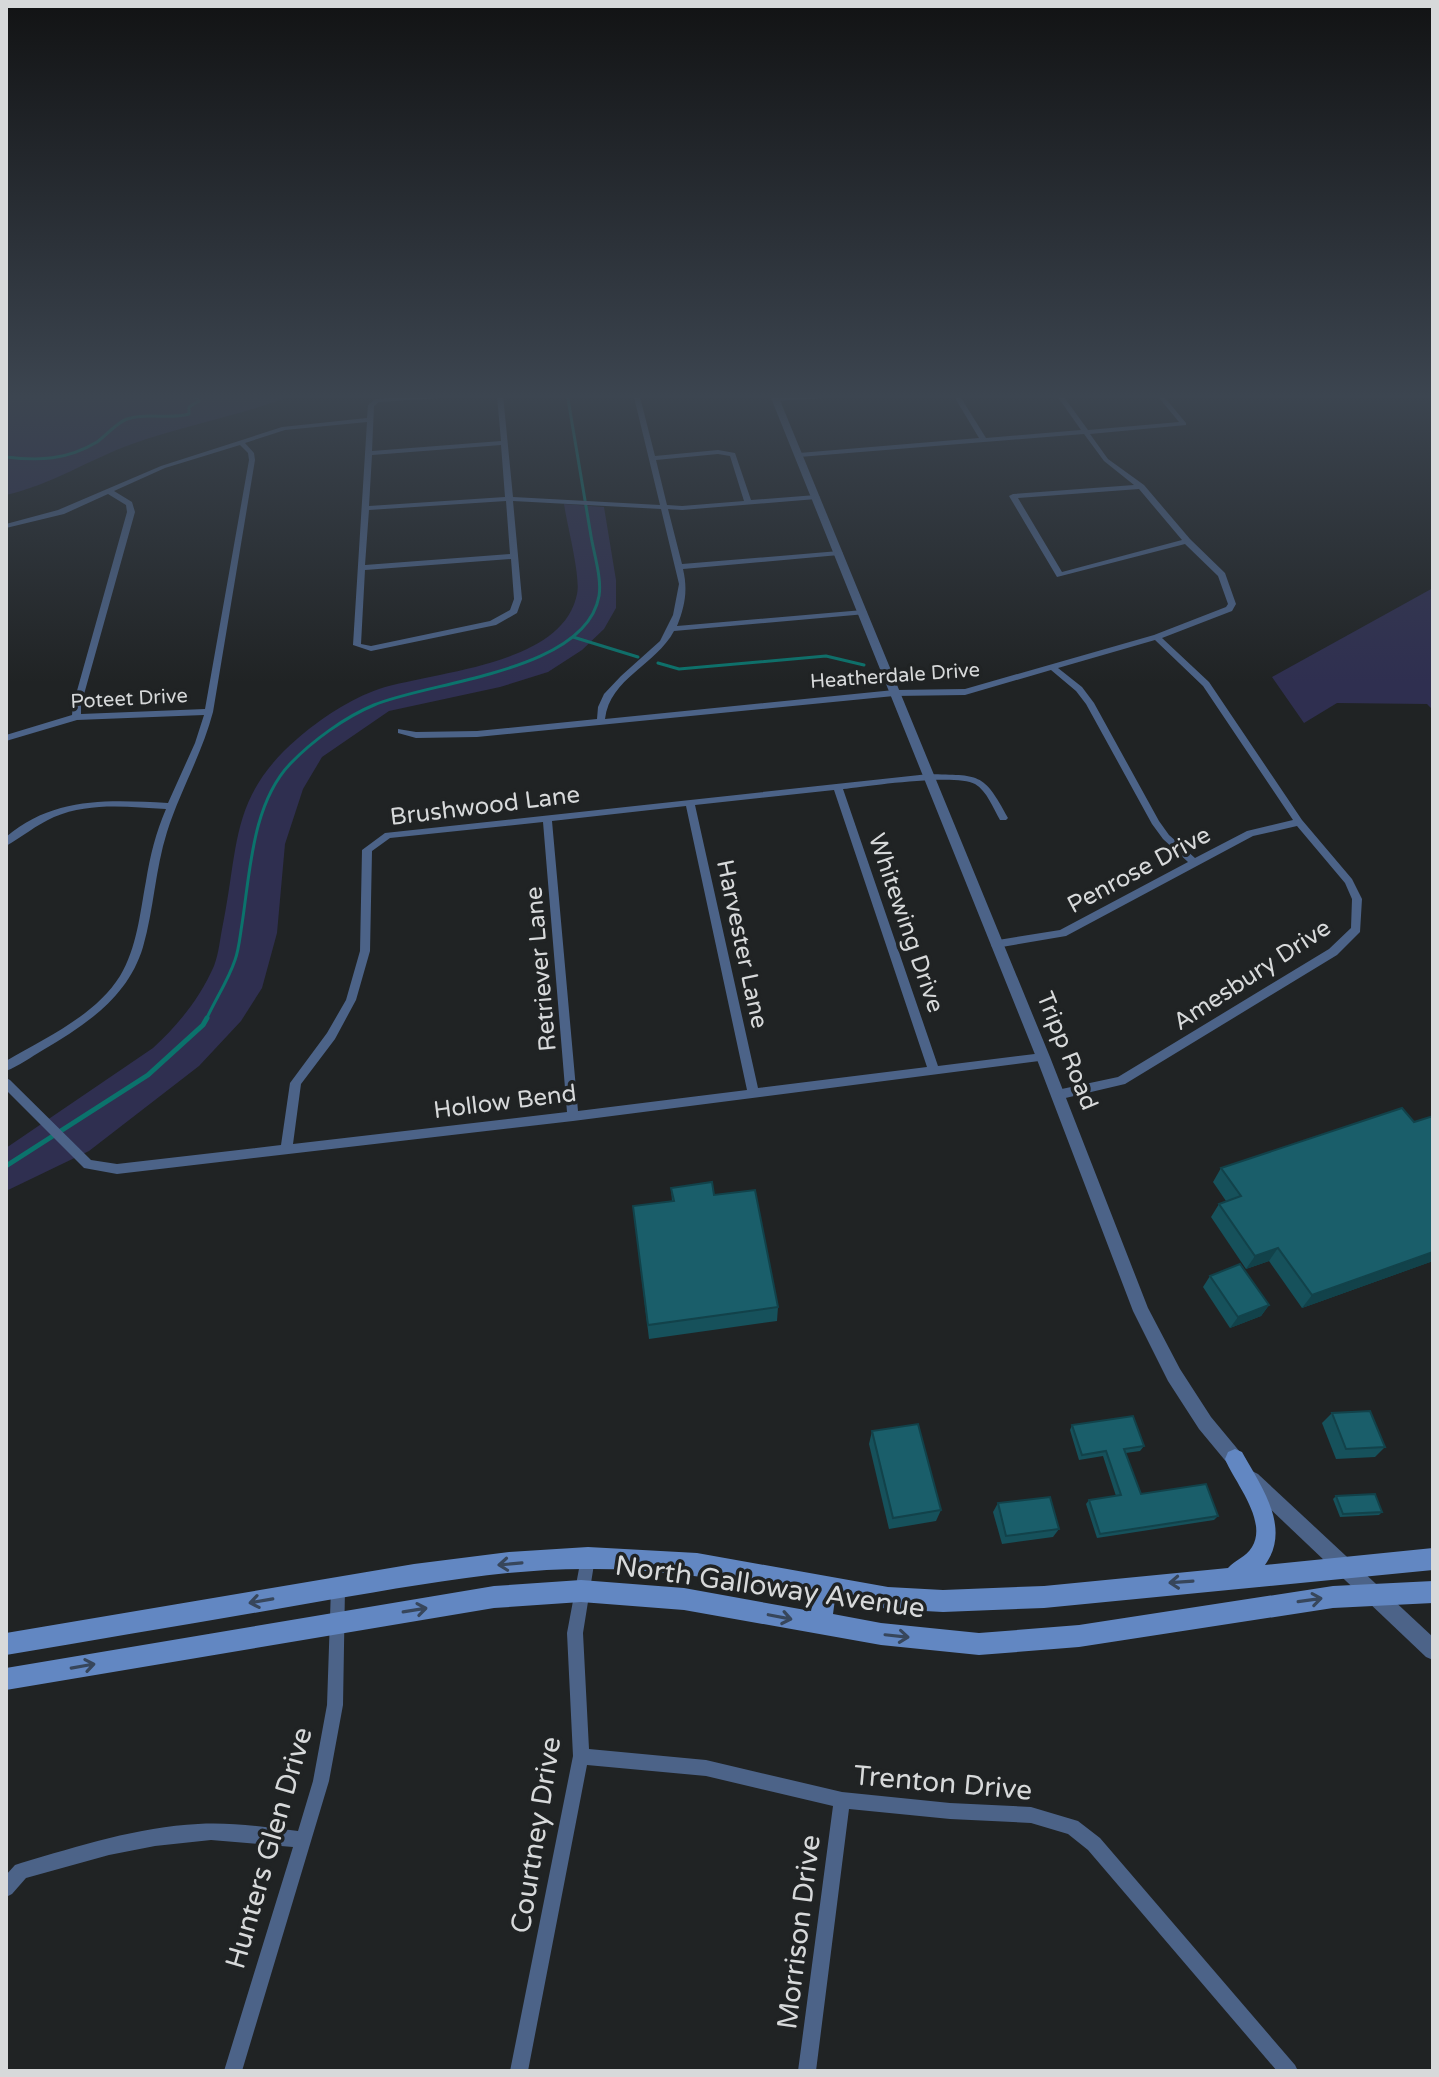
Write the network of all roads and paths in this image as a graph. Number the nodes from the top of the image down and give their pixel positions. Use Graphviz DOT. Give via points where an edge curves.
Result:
graph roads {
  1 [pos="247,490"];
  2 [pos="366,490"];
  3 [pos="508,490"];
  4 [pos="659,490"];
  5 [pos="744,490"];
  6 [pos="813,490"];
  7 [pos="1099,490"];
  8 [pos="1143,490"];
  9 [pos="109,491"];
  10 [pos="816,497"];
  11 [pos="509,499"];
  12 [pos="748,502"];
  13 [pos="663,507"];
  14 [pos="365,508"];
  15 [pos="6,526"];
  16 [pos="1187,541"];
  17 [pos="839,553"];
  18 [pos="515,556"];
  19 [pos="678,567"];
  20 [pos="361,568"];
  21 [pos="863,612"];
  22 [pos="672,629"];
  23 [pos="1157,637"];
  24 [pos="1054,669"];
  25 [pos="894,693"];
  26 [pos="209,712"];
  27 [pos="76,717"];
  28 [pos="601,719"];
  29 [pos="401,731"];
  30 [pos="6,738"];
  31 [pos="929,777"];
  32 [pos="838,788"];
  33 [pos="690,802"];
  34 [pos="170,806"];
  35 [pos="547,818"];
  36 [pos="1003,818"];
  37 [pos="1299,822"];
  38 [pos="6,843"];
  39 [pos="1195,863"];
  40 [pos="996,944"];
  41 [pos="1043,1057"];
  42 [pos="6,1067"];
  43 [pos="934,1071"];
  44 [pos="6,1083"];
  45 [pos="753,1093"];
  46 [pos="1057,1095"];
  47 [pos="573,1116"];
  48 [pos="286,1150"];
  49 [pos="1235,1459"];
  50 [pos="588,1558"];
  51 [pos="1433,1559"];
  52 [pos="1342,1565"];
  53 [pos="1225,1579"];
  54 [pos="338,1588"];
  55 [pos="826,1588"];
  56 [pos="581,1591"];
  57 [pos="1433,1592"];
  58 [pos="1371,1593"];
  59 [pos="338,1623"];
  60 [pos="820,1624"];
  61 [pos="6,1644"];
  62 [pos="1433,1650"];
  63 [pos="6,1679"];
  64 [pos="581,1756"];
  65 [pos="842,1800"];
  66 [pos="304,1840"];
  67 [pos="6,1888"];
  68 [pos="233,2071"];
  69 [pos="519,2071"];
  70 [pos="807,2071"];
  71 [pos="1289,2071"];
  1 -- 26 [label="street"];
  2 -- 14 [label="street"];
  3 -- 11 [label="street"];
  4 -- 13 [label="street"];
  5 -- 12 [label="street"];
  6 -- 10 [label="street, Tripp Road"];
  7 -- 16 [label="street" via="1013,496 1060,575"];
  8 -- 16 [label="street, Heatherdale Drive"];
  9 -- 15 [label="street" via="61,512"];
  9 -- 27 [label="street" via="129,504 131,512"];
  10 -- 12 [label="street"];
  10 -- 17 [label="street, Tripp Road"];
  11 -- 13 [label="street"];
  11 -- 14 [label="street"];
  11 -- 18 [label="street"];
  12 -- 13 [label="street"];
  13 -- 19 [label="street"];
  14 -- 20 [label="street"];
  16 -- 23 [label="street, Heatherdale Drive" via="1222,575 1232,604"];
  17 -- 19 [label="street"];
  17 -- 21 [label="street, Tripp Road"];
  18 -- 20 [label="street"];
  18 -- 20 [label="street" via="518,602 506,618 371,649 357,645"];
  19 -- 22 [label="street" via="682,597"];
  21 -- 22 [label="street"];
  21 -- 25 [label="street, Tripp Road"];
  22 -- 28 [label="street" via="650,658 606,695"];
  23 -- 24 [label="street, Heatherdale Drive"];
  23 -- 37 [label="street, Amesbury Drive" via="1206,684"];
  24 -- 25 [label="street, Heatherdale Drive" via="965,692"];
  24 -- 39 [label="street" via="1090,703 1155,822"];
  25 -- 28 [label="street, Heatherdale Drive"];
  25 -- 31 [label="street, Tripp Road"];
  26 -- 27 [label="street, Poteet Drive"];
  26 -- 34 [label="street"];
  27 -- 30 [label="street, Poteet Drive"];
  28 -- 29 [label="street, Heatherdale Drive" via="477,734"];
  31 -- 32 [label="street, Brushwood Lane"];
  31 -- 36 [label="street, Brushwood Lane" via="978,779"];
  31 -- 40 [label="street, Tripp Road"];
  32 -- 33 [label="street, Brushwood Lane"];
  32 -- 43 [label="street, Whitewing Drive"];
  33 -- 35 [label="street, Brushwood Lane"];
  33 -- 45 [label="street, Harvester Lane"];
  34 -- 38 [label="street" via="72,805"];
  34 -- 42 [label="street" via="132,965 101,1004"];
  35 -- 47 [label="street, Retriever Lane"];
  35 -- 48 [label="street, Brushwood Lane" via="388,835 367,850 365,951 351,1000 296,1083"];
  37 -- 39 [label="street, Penrose Drive" via="1250,833"];
  37 -- 46 [label="street, Amesbury Drive" via="1349,881 1357,899 1356,929 1345,941 1121,1081"];
  39 -- 40 [label="street, Penrose Drive" via="1062,933"];
  40 -- 41 [label="street, Tripp Road"];
  41 -- 43 [label="street, Hollow Bend"];
  41 -- 46 [label="street, Tripp Road"];
  43 -- 45 [label="street, Hollow Bend"];
  44 -- 48 [label="street, Hollow Bend" via="88,1164 117,1169"];
  45 -- 47 [label="street, Hollow Bend"];
  46 -- 49 [label="street, Tripp Road" via="1157,1346 1205,1423"];
  47 -- 48 [label="street, Hollow Bend"];
  49 -- 52 [label="street, Tripp Road"];
  49 -- 53 [label="main road" via="1268,1536 1253,1565"];
  50 -- 54 [label="main road, North Galloway Avenue, one-way" via="509,1563"];
  50 -- 55 [label="main road, North Galloway Avenue" via="697,1564"];
  50 -- 56 [label="street, Courtney Drive"];
  51 -- 52 [label="main road, North Galloway Avenue"];
  52 -- 53 [label="main road, North Galloway Avenue"];
  52 -- 58 [label="street, Tripp Road"];
  53 -- 55 [label="main road, North Galloway Avenue, one-way" via="985,1600 888,1598"];
  54 -- 59 [label="street, Hunters Glen Drive"];
  54 -- 61 [label="main road, North Galloway Avenue, one-way"];
  55 -- 60 [label="main road"];
  59 -- 56 [label="main road, North Galloway Avenue, one-way" via="494,1597"];
  56 -- 60 [label="main road, North Galloway Avenue, one-way" via="684,1599"];
  56 -- 64 [label="street, Courtney Drive" via="575,1633"];
  57 -- 58 [label="main road, North Galloway Avenue"];
  60 -- 58 [label="main road, North Galloway Avenue, one-way" via="990,1644"];
  58 -- 62 [label="street, Tripp Road"];
  63 -- 59 [label="main road, North Galloway Avenue, one-way"];
  59 -- 66 [label="street, Hunters Glen Drive" via="335,1705"];
  64 -- 65 [label="street, Trenton Drive" via="706,1768"];
  64 -- 69 [label="street, Courtney Drive"];
  65 -- 70 [label="street, Morrison Drive"];
  65 -- 71 [label="street, Trenton Drive" via="1031,1815 1072,1827 1094,1844"];
  66 -- 67 [label="street" via="239,1832 160,1837 21,1871"];
  66 -- 68 [label="street, Hunters Glen Drive"];
}
